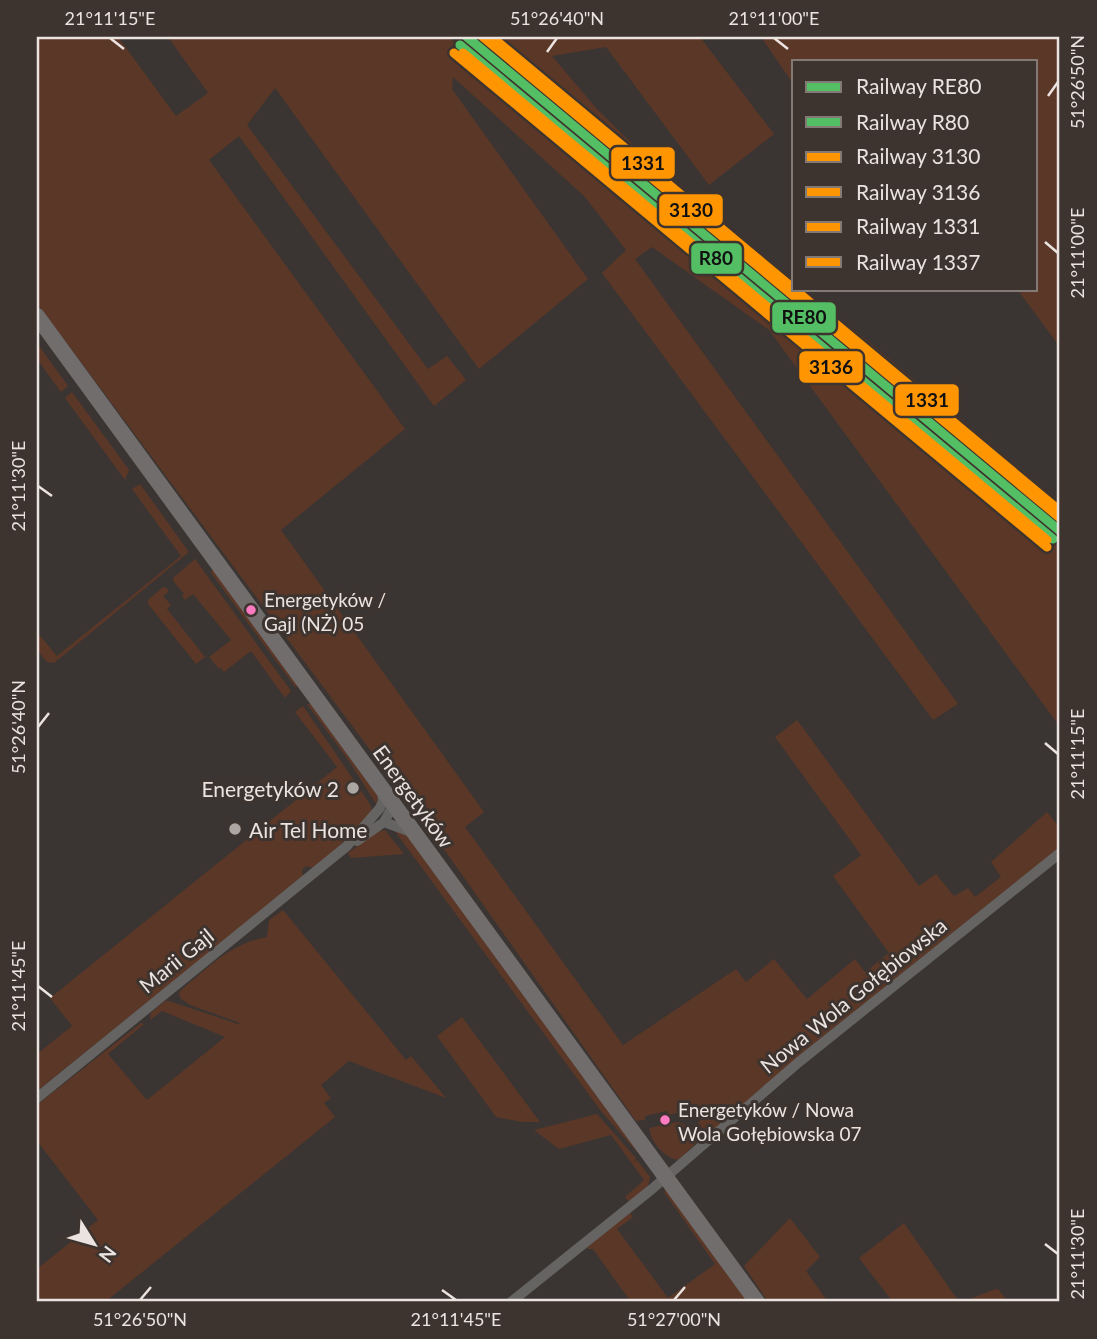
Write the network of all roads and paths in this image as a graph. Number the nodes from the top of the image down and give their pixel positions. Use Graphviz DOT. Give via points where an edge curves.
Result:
graph roads {
  1 [pos="37,316"];
  2 [pos="381,787"];
  3 [pos="394,804"];
  4 [pos="380,818"];
  5 [pos="415,833"];
  6 [pos="1060,853"];
  7 [pos="37,1098"];
  8 [pos="666,1176"];
  9 [pos="510,1302"];
  10 [pos="757,1302"];
  1 -- 2 [label="main road, Energetyków"];
  2 -- 3 [label="main road, Energetyków"];
  2 -- 4 [label="street"];
  3 -- 4 [label="street, Marii Gajl" via="382,808"];
  3 -- 5 [label="main road, Energetyków"];
  4 -- 5 [label="street"];
  4 -- 7 [label="street, Marii Gajl"];
  5 -- 8 [label="main road, Energetyków"];
  6 -- 8 [label="street, Nowa Wola Gołębiowska" via="799,1062"];
  8 -- 9 [label="street, Nowa Wola Gołębiowska"];
  8 -- 10 [label="main road, Energetyków"];
}
